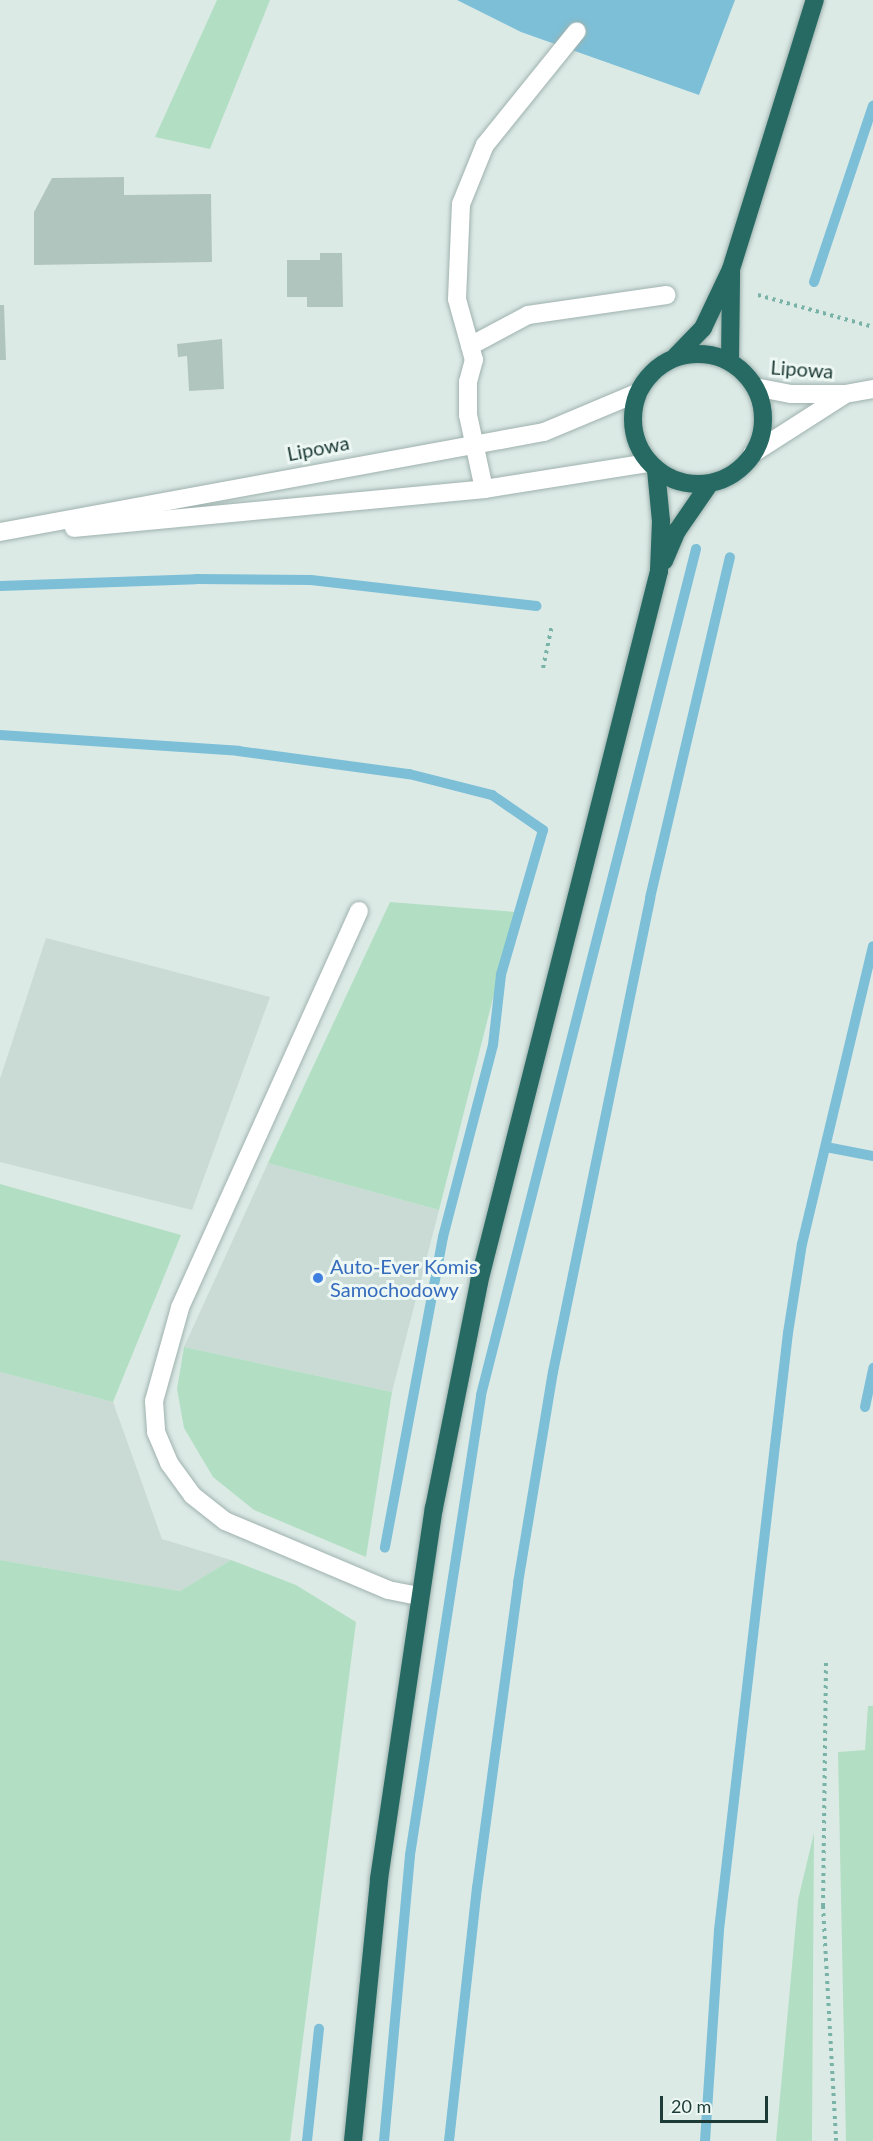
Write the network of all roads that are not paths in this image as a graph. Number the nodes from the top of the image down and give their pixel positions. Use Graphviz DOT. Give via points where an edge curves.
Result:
graph roads {
  1 [pos="815,0"];
  2 [pos="577,31"];
  3 [pos="731,269"];
  4 [pos="667,295"];
  5 [pos="470,346"];
  6 [pos="676,356"];
  7 [pos="730,361"];
  8 [pos="755,387"];
  9 [pos="873,389"];
  10 [pos="639,392"];
  11 [pos="846,394"];
  12 [pos="473,443"];
  13 [pos="752,454"];
  14 [pos="652,466"];
  15 [pos="708,486"];
  16 [pos="484,489"];
  17 [pos="0,532"];
  18 [pos="659,571"];
  19 [pos="359,910"];
  20 [pos="420,1596"];
  21 [pos="353,2141"];
  1 -- 3 [label="highway"];
  2 -- 5 [label="main road" via="485,145 461,204 457,299"];
  3 -- 6 [label="highway, Lipowa" via="703,328"];
  3 -- 7 [label="highway"];
  4 -- 5 [label="main road" via="528,315"];
  5 -- 12 [label="main road" via="474,360 468,382 468,415"];
  6 -- 7 [label="highway" via="712,353"];
  6 -- 10 [label="highway, Lipowa" via="654,371"];
  7 -- 8 [label="highway, Lipowa"];
  8 -- 11 [label="main road, Lipowa" via="791,394"];
  8 -- 13 [label="highway, Lipowa" via="762,414"];
  9 -- 11 [label="main road, Lipowa"];
  10 -- 12 [label="main road, Lipowa" via="544,432"];
  10 -- 14 [label="highway, Lipowa" via="633,429"];
  11 -- 13 [label="main road, Lipowa"];
  12 -- 16 [label="main road"];
  12 -- 17 [label="main road, Lipowa"];
  13 -- 15 [label="highway, Lipowa" via="738,470"];
  14 -- 15 [label="highway" via="678,483"];
  14 -- 16 [label="main road, Lipowa"];
  14 -- 18 [label="highway" via="661,521"];
  15 -- 18 [label="highway" via="677,531"];
  16 -- 17 [label="main road, Lipowa" via="152,522"];
  18 -- 20 [label="highway" via="479,1282"];
  19 -- 20 [label="main road" via="180,1308 154,1401 156,1432 169,1463 192,1495 225,1521 388,1590"];
  20 -- 21 [label="highway" via="379,1879"];
}
